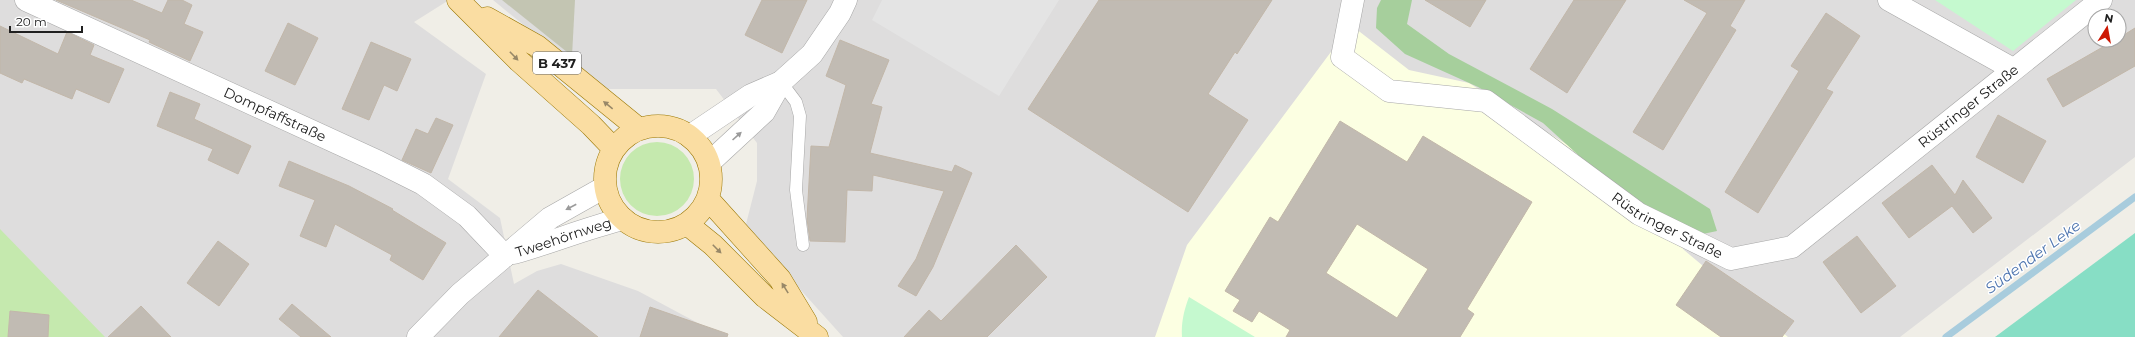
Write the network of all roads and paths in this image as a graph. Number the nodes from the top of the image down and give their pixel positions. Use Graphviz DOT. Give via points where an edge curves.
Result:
graph roads {
  1 [pos="26,0"];
  2 [pos="846,0"];
  3 [pos="1353,0"];
  4 [pos="1889,0"];
  5 [pos="2101,0"];
  6 [pos="463,4"];
  7 [pos="2013,69"];
  8 [pos="781,82"];
  9 [pos="639,129"];
  10 [pos="690,136"];
  11 [pos="614,149"];
  12 [pos="709,162"];
  13 [pos="605,187"];
  14 [pos="708,199"];
  15 [pos="623,219"];
  16 [pos="687,224"];
  17 [pos="804,245"];
  18 [pos="505,256"];
  19 [pos="815,335"];
  20 [pos="418,337"];
  1 -- 18 [label="street, Dompfaffstraße" via="423,184 467,216"];
  2 -- 8 [label="street" via="812,54"];
  3 -- 7 [label="street, Rüstringer Straße" via="1342,57 1389,91 1486,101 1639,214 1731,259 1792,247"];
  4 -- 7 [label="street"];
  5 -- 7 [label="street, Rüstringer Straße"];
  9 -- 6 [label="main road, B 437, one-way" via="537,46"];
  6 -- 11 [label="main road, B 437, one-way" via="519,61"];
  8 -- 10 [label="street" via="751,95"];
  12 -- 8 [label="street, one-way" via="764,112"];
  8 -- 17 [label="lane" via="796,102 800,116 796,190"];
  9 -- 10 [label="main road" via="664,126"];
  9 -- 11 [label="main road" via="624,138"];
  10 -- 12 [label="main road"];
  11 -- 13 [label="main road" via="607,163"];
  12 -- 14 [label="main road" via="711,181"];
  13 -- 15 [label="main road" via="610,202"];
  13 -- 18 [label="street, Tweehörnweg, one-way" via="550,218"];
  14 -- 16 [label="main road" via="699,213"];
  19 -- 14 [label="main road, one-way" via="780,279"];
  15 -- 16 [label="main road" via="640,229 654,232 669,231"];
  15 -- 18 [label="street, Tweehörnweg"];
  16 -- 19 [label="main road, one-way" via="714,245 765,297"];
  18 -- 20 [label="street, Tweehörnweg" via="460,294"];
}
